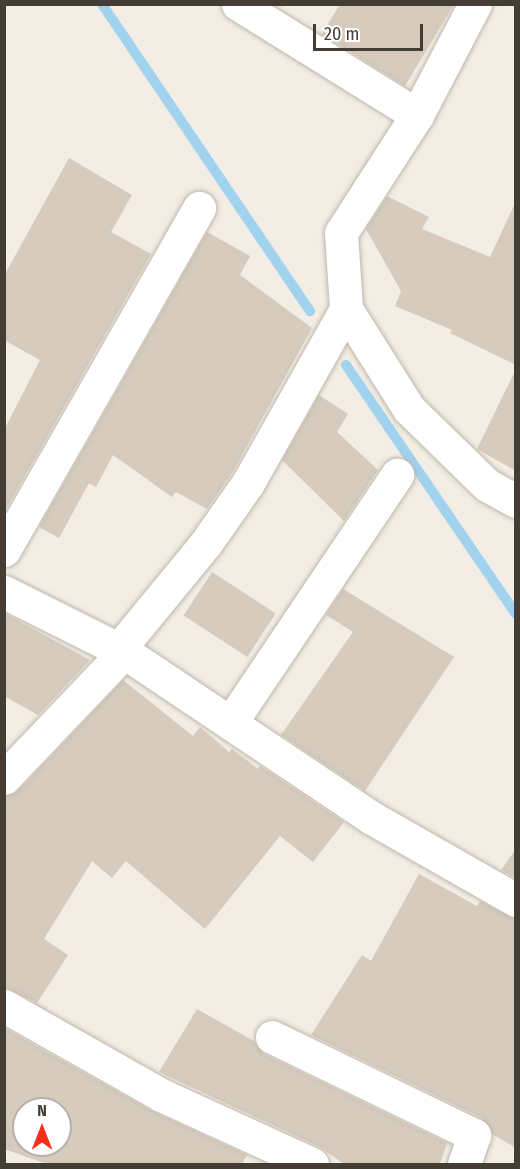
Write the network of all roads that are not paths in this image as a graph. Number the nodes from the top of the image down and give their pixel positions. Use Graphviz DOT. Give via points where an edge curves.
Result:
graph roads {
  1 [pos="238,4"];
  2 [pos="475,4"];
  3 [pos="417,115"];
  4 [pos="199,208"];
  5 [pos="346,309"];
  6 [pos="397,475"];
  7 [pos="516,501"];
  8 [pos="4,550"];
  9 [pos="4,592"];
  10 [pos="122,651"];
  11 [pos="231,722"];
  12 [pos="4,778"];
  13 [pos="516,900"];
  14 [pos="4,1006"];
  15 [pos="272,1037"];
  16 [pos="312,1164"];
  17 [pos="464,1164"];
  1 -- 3 [label="street"];
  2 -- 3 [label="street"];
  3 -- 5 [label="street" via="341,233"];
  4 -- 8 [label="street"];
  5 -- 7 [label="street" via="409,409 488,485"];
  5 -- 10 [label="street" via="248,483"];
  6 -- 11 [label="street"];
  9 -- 10 [label="street"];
  10 -- 11 [label="street"];
  10 -- 12 [label="street"];
  11 -- 13 [label="street" via="372,818"];
  14 -- 16 [label="street" via="160,1095"];
  15 -- 17 [label="street" via="474,1135"];
}
